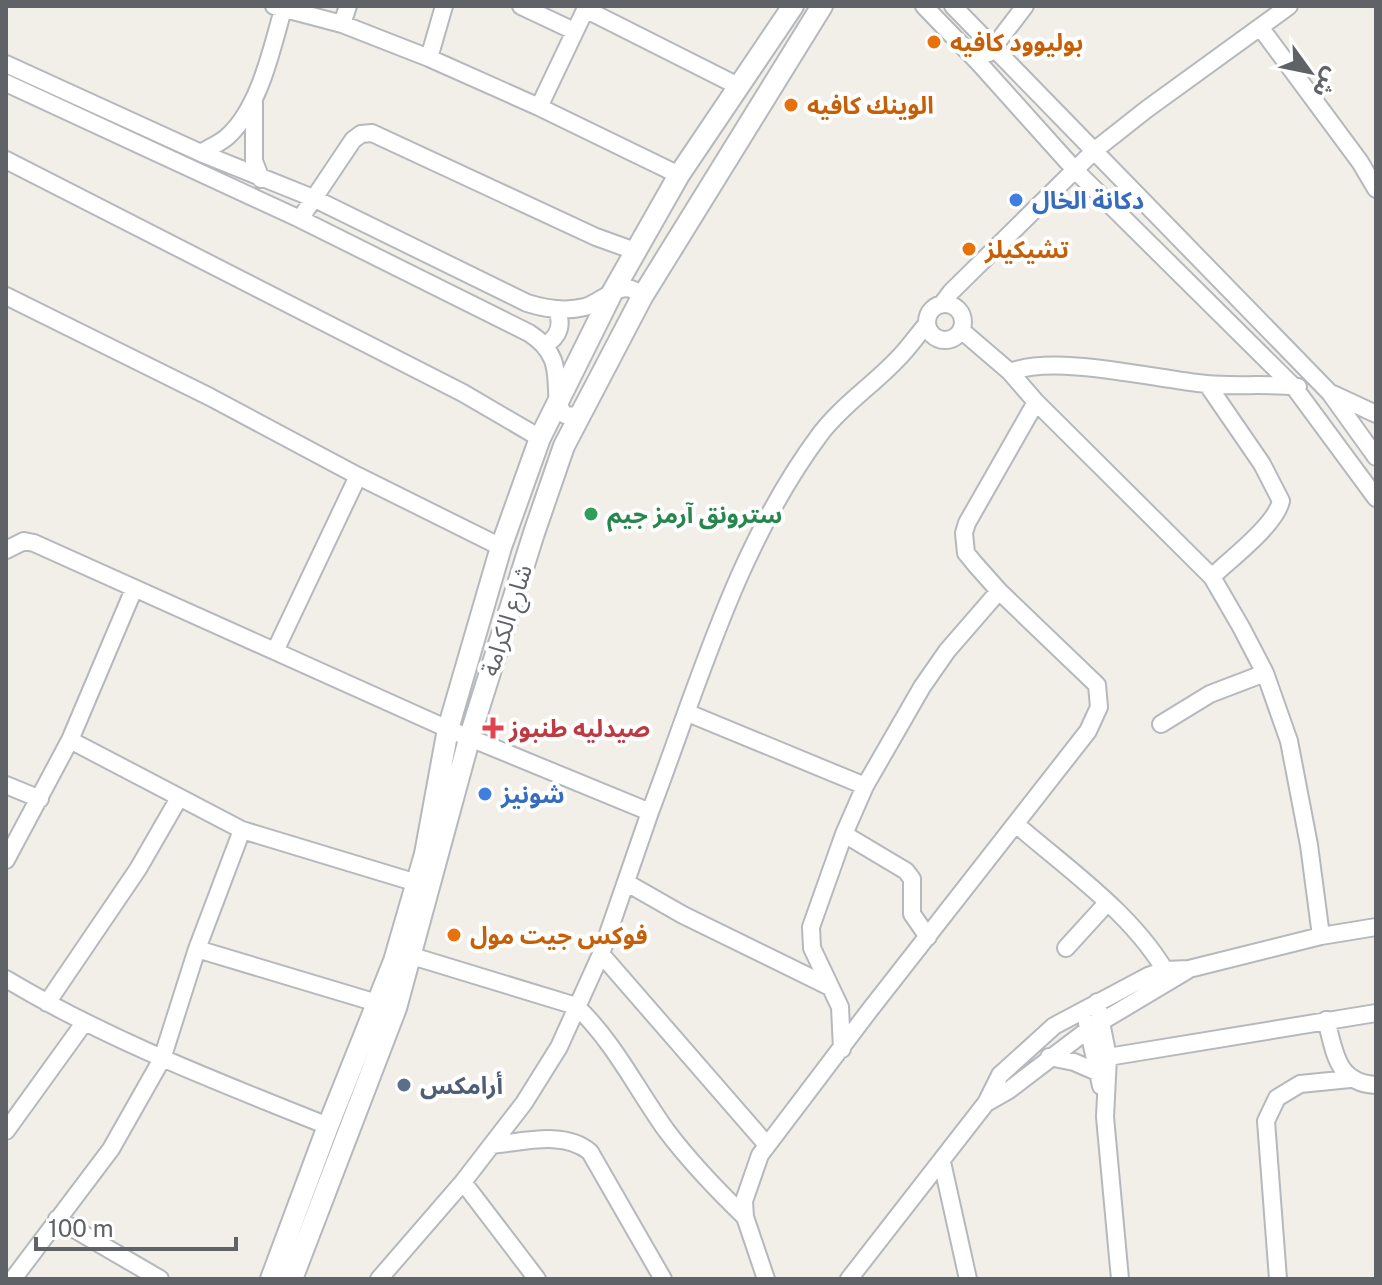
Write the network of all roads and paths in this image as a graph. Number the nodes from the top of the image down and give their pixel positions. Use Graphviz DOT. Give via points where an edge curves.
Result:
graph roads {
  1 [pos="348,6"];
  2 [pos="444,6"];
  3 [pos="521,6"];
  4 [pos="792,6"];
  5 [pos="838,6"];
  6 [pos="924,6"];
  7 [pos="953,6"];
  8 [pos="1025,6"];
  9 [pos="1289,6"];
  10 [pos="280,7"];
  11 [pos="586,8"];
  12 [pos="817,14"];
  13 [pos="342,24"];
  14 [pos="1260,27"];
  15 [pos="574,31"];
  16 [pos="995,47"];
  17 [pos="429,58"];
  18 [pos="979,63"];
  19 [pos="6,64"];
  20 [pos="6,83"];
  21 [pos="738,86"];
  22 [pos="254,100"];
  23 [pos="539,107"];
  24 [pos="1095,150"];
  25 [pos="201,153"];
  26 [pos="6,160"];
  27 [pos="1075,170"];
  28 [pos="679,175"];
  29 [pos="261,179"];
  30 [pos="1376,189"];
  31 [pos="313,198"];
  32 [pos="300,219"];
  33 [pos="635,251"];
  34 [pos="612,293"];
  35 [pos="6,296"];
  36 [pos="642,297"];
  37 [pos="949,305"];
  38 [pos="557,310"];
  39 [pos="931,330"];
  40 [pos="961,330"];
  41 [pos="545,345"];
  42 [pos="1010,372"];
  43 [pos="1207,384"];
  44 [pos="1294,387"];
  45 [pos="1330,393"];
  46 [pos="558,397"];
  47 [pos="1036,402"];
  48 [pos="1376,414"];
  49 [pos="579,416"];
  50 [pos="540,438"];
  51 [pos="1376,457"];
  52 [pos="358,476"];
  53 [pos="1376,498"];
  54 [pos="501,547"];
  55 [pos="6,550"];
  56 [pos="1212,577"];
  57 [pos="134,589"];
  58 [pos="999,591"];
  59 [pos="275,651"];
  60 [pos="1265,673"];
  61 [pos="688,713"];
  62 [pos="1161,724"];
  63 [pos="448,729"];
  64 [pos="470,736"];
  65 [pos="70,740"];
  66 [pos="6,785"];
  67 [pos="865,786"];
  68 [pos="179,798"];
  69 [pos="40,799"];
  70 [pos="650,812"];
  71 [pos="1017,825"];
  72 [pos="242,830"];
  73 [pos="844,834"];
  74 [pos="6,860"];
  75 [pos="417,883"];
  76 [pos="627,883"];
  77 [pos="1107,903"];
  78 [pos="1376,927"];
  79 [pos="1321,936"];
  80 [pos="928,937"];
  81 [pos="1066,948"];
  82 [pos="197,949"];
  83 [pos="601,954"];
  84 [pos="412,956"];
  85 [pos="1168,975"];
  86 [pos="6,979"];
  87 [pos="830,987"];
  88 [pos="47,1003"];
  89 [pos="386,1006"];
  90 [pos="576,1006"];
  91 [pos="1090,1006"];
  92 [pos="840,1007"];
  93 [pos="869,1011"];
  94 [pos="1376,1013"];
  95 [pos="1326,1020"];
  96 [pos="84,1023"];
  97 [pos="1096,1025"];
  98 [pos="842,1049"];
  99 [pos="1049,1057"];
  100 [pos="1108,1057"];
  101 [pos="162,1059"];
  102 [pos="1097,1072"];
  103 [pos="1350,1079"];
  104 [pos="1376,1085"];
  105 [pos="1104,1095"];
  106 [pos="986,1103"];
  107 [pos="328,1126"];
  108 [pos="6,1131"];
  109 [pos="492,1145"];
  110 [pos="767,1145"];
  111 [pos="942,1162"];
  112 [pos="463,1182"];
  113 [pos="745,1217"];
  114 [pos="57,1219"];
  115 [pos="13,1279"];
  116 [pos="160,1279"];
  117 [pos="271,1279"];
  118 [pos="292,1279"];
  119 [pos="379,1279"];
  120 [pos="537,1279"];
  121 [pos="663,1279"];
  122 [pos="766,1279"];
  123 [pos="849,1279"];
  124 [pos="968,1279"];
  125 [pos="1120,1279"];
  126 [pos="1278,1279"];
  1 -- 13 [label="street"];
  2 -- 17 [label="street"];
  3 -- 15 [label="street"];
  4 -- 21 [label="street, شارع الكرامة"];
  5 -- 12 [label="street"];
  6 -- 18 [label="street"];
  7 -- 16 [label="street"];
  8 -- 16 [label="street"];
  9 -- 14 [label="street"];
  10 -- 13 [label="street"];
  10 -- 22 [label="street"];
  11 -- 15 [label="street"];
  11 -- 21 [label="street"];
  12 -- 36 [label="street, شارع الكرامة"];
  13 -- 17 [label="street"];
  14 -- 24 [label="street"];
  14 -- 30 [label="street"];
  15 -- 23 [label="street"];
  16 -- 18 [label="street"];
  16 -- 24 [label="street"];
  17 -- 23 [label="street"];
  18 -- 27 [label="street"];
  19 -- 25 [label="street"];
  20 -- 32 [label="street"];
  21 -- 28 [label="street, شارع الكرامة"];
  22 -- 25 [label="street" via="240,124"];
  22 -- 29 [label="street" via="254,161"];
  23 -- 28 [label="street"];
  24 -- 27 [label="street"];
  24 -- 45 [label="street"];
  25 -- 29 [label="street"];
  26 -- 50 [label="street" via="463,393"];
  27 -- 37 [label="street" via="951,292"];
  27 -- 44 [label="street"];
  28 -- 33 [label="street, شارع الكرامة"];
  29 -- 31 [label="street"];
  31 -- 32 [label="street"];
  31 -- 33 [label="street" via="353,140 372,133"];
  31 -- 38 [label="street" via="527,303"];
  32 -- 41 [label="street"];
  33 -- 34 [label="street, شارع الكرامة"];
  34 -- 36 [label="street" via="628,288"];
  34 -- 38 [label="street" via="585,307"];
  34 -- 46 [label="street, شارع الكرامة"];
  35 -- 52 [label="street"];
  36 -- 49 [label="street, شارع الكرامة"];
  37 -- 39 [label="street" via="931,311"];
  37 -- 40 [label="street" via="963,318"];
  38 -- 41 [label="street" via="558,333"];
  39 -- 40 [label="street" via="949,339"];
  39 -- 61 [label="street" via="824,429 805,455 746,559"];
  40 -- 42 [label="street"];
  41 -- 46 [label="street" via="556,366"];
  42 -- 43 [label="street" via="1052,364"];
  42 -- 47 [label="street"];
  43 -- 44 [label="street"];
  43 -- 56 [label="street" via="1281,501 1259,532"];
  44 -- 45 [label="street"];
  44 -- 53 [label="street"];
  45 -- 48 [label="street"];
  45 -- 51 [label="street"];
  46 -- 49 [label="street" via="562,412"];
  46 -- 50 [label="street, شارع الكرامة"];
  47 -- 56 [label="street"];
  47 -- 58 [label="street" via="964,533 966,553"];
  49 -- 64 [label="street, شارع الكرامة" via="534,533"];
  50 -- 54 [label="street, شارع الكرامة"];
  52 -- 54 [label="street"];
  52 -- 59 [label="street"];
  54 -- 63 [label="street, شارع الكرامة"];
  55 -- 57 [label="street" via="24,541 34,543"];
  56 -- 60 [label="street"];
  57 -- 59 [label="street"];
  57 -- 65 [label="street"];
  58 -- 67 [label="street" via="922,687"];
  58 -- 71 [label="street" via="1097,685 1100,696 1088,731"];
  59 -- 63 [label="street"];
  60 -- 62 [label="street" via="1210,694"];
  60 -- 79 [label="street" via="1289,741"];
  61 -- 67 [label="street"];
  61 -- 70 [label="street"];
  63 -- 64 [label="street"];
  63 -- 75 [label="street, شارع الكرامة"];
  64 -- 70 [label="street"];
  64 -- 84 [label="street, شارع الكرامة"];
  65 -- 68 [label="street"];
  65 -- 69 [label="street"];
  66 -- 69 [label="street"];
  67 -- 73 [label="street"];
  68 -- 72 [label="street"];
  68 -- 88 [label="street"];
  69 -- 74 [label="street"];
  70 -- 76 [label="street"];
  71 -- 77 [label="street"];
  71 -- 80 [label="street"];
  72 -- 75 [label="street"];
  72 -- 82 [label="street"];
  73 -- 80 [label="street" via="906,871 912,879 912,914"];
  73 -- 87 [label="street" via="811,927 812,948"];
  75 -- 89 [label="street, شارع الكرامة"];
  76 -- 83 [label="street"];
  76 -- 87 [label="street"];
  77 -- 81 [label="street"];
  77 -- 85 [label="street"];
  78 -- 79 [label="street"];
  79 -- 85 [label="street"];
  80 -- 93 [label="street"];
  82 -- 89 [label="street"];
  82 -- 101 [label="street"];
  83 -- 90 [label="street"];
  83 -- 110 [label="street"];
  84 -- 89 [label="street, شارع الكرامة"];
  84 -- 90 [label="street"];
  85 -- 91 [label="street"];
  85 -- 97 [label="street"];
  86 -- 88 [label="street"];
  87 -- 92 [label="street"];
  88 -- 96 [label="street"];
  89 -- 107 [label="street, شارع الكرامة"];
  89 -- 118 [label="street, شارع الكرامة"];
  90 -- 109 [label="street" via="559,1047"];
  90 -- 113 [label="street" via="597,1025 685,1154"];
  91 -- 97 [label="street"];
  91 -- 106 [label="street" via="1028,1048 1000,1075"];
  92 -- 93 [label="street"];
  92 -- 98 [label="street"];
  93 -- 98 [label="street"];
  94 -- 95 [label="street"];
  95 -- 100 [label="street"];
  95 -- 103 [label="street"];
  96 -- 101 [label="street"];
  96 -- 108 [label="street"];
  97 -- 99 [label="street"];
  97 -- 100 [label="street"];
  97 -- 102 [label="street"];
  98 -- 110 [label="street"];
  99 -- 102 [label="street"];
  99 -- 106 [label="street"];
  100 -- 105 [label="street"];
  101 -- 107 [label="street"];
  101 -- 114 [label="street" via="111,1149"];
  102 -- 105 [label="street"];
  103 -- 104 [label="street"];
  103 -- 126 [label="street" via="1300,1084 1277,1098 1266,1121"];
  105 -- 125 [label="street"];
  106 -- 111 [label="street"];
  107 -- 117 [label="street, شارع الكرامة"];
  109 -- 112 [label="street"];
  109 -- 121 [label="street" via="561,1140 580,1144 590,1152"];
  110 -- 113 [label="street" via="744,1201"];
  111 -- 123 [label="street"];
  111 -- 124 [label="street"];
  112 -- 119 [label="street"];
  112 -- 120 [label="street"];
  113 -- 122 [label="street"];
  114 -- 115 [label="street"];
  114 -- 116 [label="street"];
}
